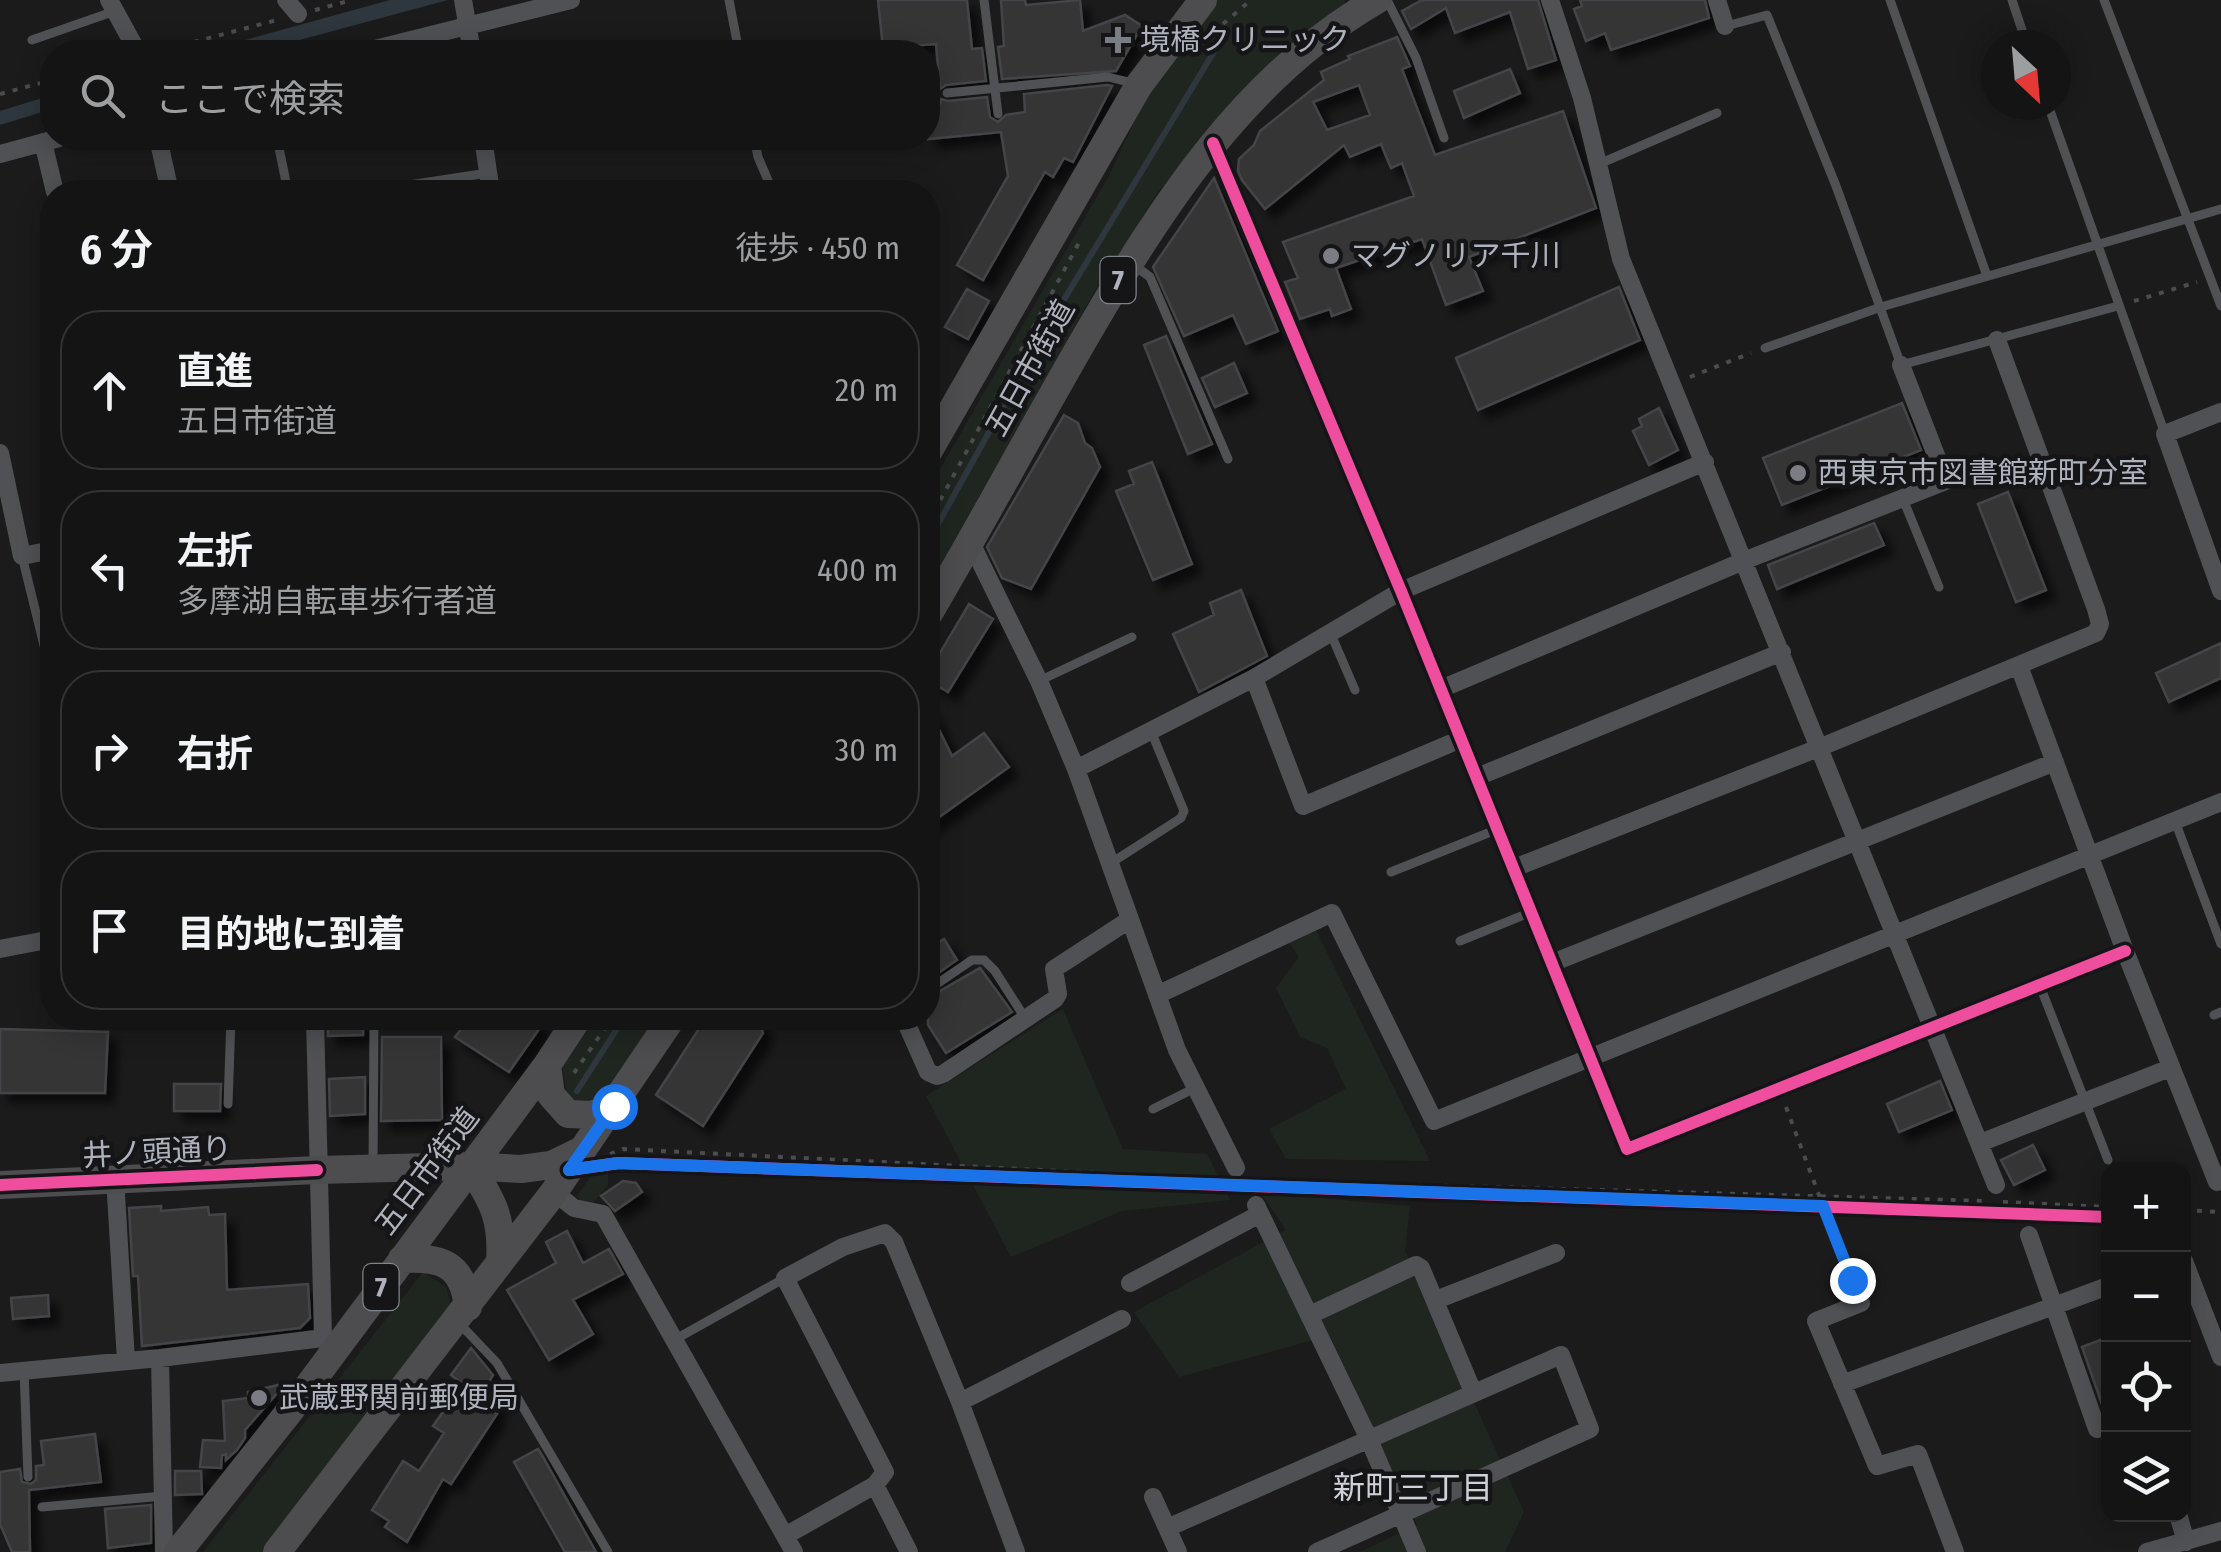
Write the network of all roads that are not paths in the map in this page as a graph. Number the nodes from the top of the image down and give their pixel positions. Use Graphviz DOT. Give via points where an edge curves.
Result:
graph roads {
  1 [pos="571,0"];
  2 [pos="729,0"];
  3 [pos="984,0"];
  4 [pos="1204,0"];
  5 [pos="1387,0"];
  6 [pos="1550,0"];
  7 [pos="1717,0"];
  8 [pos="1890,0"];
  9 [pos="2012,0"];
  10 [pos="2104,0"];
  11 [pos="1363,4"];
  12 [pos="112,5"];
  13 [pos="466,11"];
  14 [pos="1726,26"];
  15 [pos="2023,30"];
  16 [pos="32,40"];
  17 [pos="131,40"];
  18 [pos="393,40"];
  19 [pos="470,40"];
  20 [pos="736,40"];
  21 [pos="1139,84"];
  22 [pos="996,88"];
  23 [pos="946,93"];
  24 [pos="1716,113"];
  25 [pos="998,114"];
  26 [pos="2053,120"];
  27 [pos="1444,138"];
  28 [pos="40,143"];
  29 [pos="1213,143"];
  30 [pos="52,150"];
  31 [pos="161,150"];
  32 [pos="279,150"];
  33 [pos="485,150"];
  34 [pos="757,150"];
  35 [pos="0,154"];
  36 [pos="1600,164"];
  37 [pos="53,180"];
  38 [pos="167,180"];
  39 [pos="286,180"];
  40 [pos="490,180"];
  41 [pos="768,180"];
  42 [pos="2221,209"];
  43 [pos="2188,219"];
  44 [pos="2096,244"];
  45 [pos="1129,261"];
  46 [pos="1986,276"];
  47 [pos="2118,306"];
  48 [pos="2221,306"];
  49 [pos="1881,307"];
  50 [pos="1996,340"];
  51 [pos="1765,348"];
  52 [pos="1901,365"];
  53 [pos="2221,412"];
  54 [pos="940,421"];
  55 [pos="2164,434"];
  56 [pos="0,453"];
  57 [pos="1228,460"];
  58 [pos="1705,462"];
  59 [pos="1903,499"];
  60 [pos="971,543"];
  61 [pos="40,552"];
  62 [pos="22,556"];
  63 [pos="1746,560"];
  64 [pos="1939,587"];
  65 [pos="1401,591"];
  66 [pos="2221,591"];
  67 [pos="940,595"];
  68 [pos="40,629"];
  69 [pos="1330,632"];
  70 [pos="1132,637"];
  71 [pos="1782,652"];
  72 [pos="2019,666"];
  73 [pos="1254,678"];
  74 [pos="1040,681"];
  75 [pos="1441,688"];
  76 [pos="1355,690"];
  77 [pos="1151,731"];
  78 [pos="1461,740"];
  79 [pos="1821,748"];
  80 [pos="2055,762"];
  81 [pos="1076,770"];
  82 [pos="1477,777"];
  83 [pos="2221,802"];
  84 [pos="2174,821"];
  85 [pos="1498,829"];
  86 [pos="1858,840"];
  87 [pos="2089,856"];
  88 [pos="1111,863"];
  89 [pos="1514,868"];
  90 [pos="1391,872"];
  91 [pos="1531,912"];
  92 [pos="1130,920"];
  93 [pos="1895,934"];
  94 [pos="1460,941"];
  95 [pos="40,942"];
  96 [pos="2221,944"];
  97 [pos="0,950"];
  98 [pos="2125,951"];
  99 [pos="1552,963"];
  100 [pos="940,982"];
  101 [pos="2040,985"];
  102 [pos="1157,995"];
  103 [pos="1025,1018"];
  104 [pos="1932,1028"];
  105 [pos="231,1030"];
  106 [pos="315,1030"];
  107 [pos="374,1030"];
  108 [pos="570,1030"];
  109 [pos="664,1030"];
  110 [pos="909,1030"];
  111 [pos="1590,1056"];
  112 [pos="546,1065"];
  113 [pos="2170,1068"];
  114 [pos="1195,1088"];
  115 [pos="2085,1102"];
  116 [pos="228,1104"];
  117 [pos="614,1106"];
  118 [pos="1153,1109"];
  119 [pos="1980,1143"];
  120 [pos="2108,1160"];
  121 [pos="470,1166"];
  122 [pos="578,1167"];
  123 [pos="372,1168"];
  124 [pos="317,1170"];
  125 [pos="1234,1176"];
  126 [pos="115,1178"];
  127 [pos="2217,1182"];
  128 [pos="0,1185"];
  129 [pos="1995,1193"];
  130 [pos="2029,1235"];
  131 [pos="1556,1253"];
  132 [pos="402,1259"];
  133 [pos="500,1262"];
  134 [pos="785,1278"];
  135 [pos="2191,1279"];
  136 [pos="1852,1280"];
  137 [pos="1130,1283"];
  138 [pos="2101,1288"];
  139 [pos="1436,1300"];
  140 [pos="2054,1305"];
  141 [pos="463,1314"];
  142 [pos="1310,1315"];
  143 [pos="1122,1318"];
  144 [pos="674,1340"];
  145 [pos="330,1343"];
  146 [pos="2221,1357"];
  147 [pos="160,1358"];
  148 [pos="126,1360"];
  149 [pos="24,1370"];
  150 [pos="0,1373"];
  151 [pos="1842,1384"];
  152 [pos="1473,1392"];
  153 [pos="960,1402"];
  154 [pos="2101,1428"];
  155 [pos="1368,1437"];
  156 [pos="28,1477"];
  157 [pos="875,1486"];
  158 [pos="163,1496"];
  159 [pos="1152,1496"];
  160 [pos="42,1507"];
  161 [pos="1401,1514"];
  162 [pos="2180,1522"];
  163 [pos="1167,1528"];
  164 [pos="2221,1531"];
  165 [pos="2186,1542"];
  166 [pos="789,1544"];
  167 [pos="164,1552"];
  168 [pos="178,1552"];
  169 [pos="276,1552"];
  170 [pos="608,1552"];
  171 [pos="909,1552"];
  172 [pos="1016,1552"];
  173 [pos="1178,1552"];
  174 [pos="1317,1552"];
  175 [pos="1417,1552"];
  176 [pos="1956,1552"];
  177 [pos="2147,1552"];
  1 -- 13 [label="street"];
  2 -- 20 [label="lane"];
  3 -- 22 [label="lane"];
  4 -- 21 [label="main road, 五日市街道"];
  5 -- 27 [label="lane"];
  6 -- 36 [label="street"];
  7 -- 14 [label="street"];
  8 -- 46 [label="lane"];
  9 -- 15 [label="lane"];
  10 -- 43 [label="lane"];
  11 -- 29 [label="main road, 五日市街道 / 7" via="1282,70"];
  12 -- 16 [label="lane"];
  12 -- 17 [label="street"];
  13 -- 18 [label="street"];
  13 -- 19 [label="street"];
  14 -- 49 [label="lane" via="1767,15"];
  21 -- 22 [label="lane" via="1108,76"];
  21 -- 54 [label="main road, 五日市街道"];
  22 -- 23 [label="lane"];
  22 -- 25 [label="lane"];
  24 -- 36 [label="lane"];
  26 -- 44 [label="lane"];
  28 -- 35 [label="street"];
  29 -- 45 [label="main road, 五日市街道 / 7"];
  29 -- 65 [label="street"];
  30 -- 37 [label="street"];
  31 -- 38 [label="street"];
  32 -- 39 [label="lane"];
  33 -- 40 [label="street"];
  34 -- 41 [label="lane"];
  36 -- 58 [label="street" via="1621,259"];
  42 -- 43 [label="lane"];
  43 -- 44 [label="lane"];
  43 -- 48 [label="lane"];
  44 -- 46 [label="lane"];
  44 -- 47 [label="lane"];
  45 -- 57 [label="lane" via="1150,277"];
  45 -- 60 [label="main road, 五日市街道 / 7"];
  46 -- 49 [label="lane"];
  47 -- 50 [label="lane"];
  47 -- 55 [label="lane"];
  49 -- 51 [label="lane"];
  49 -- 52 [label="lane"];
  50 -- 52 [label="lane"];
  50 -- 72 [label="street" via="2100,624 2096,632"];
  52 -- 59 [label="street" via="1946,481"];
  53 -- 55 [label="street"];
  55 -- 66 [label="street"];
  56 -- 62 [label="street"];
  58 -- 63 [label="street"];
  58 -- 65 [label="street"];
  59 -- 63 [label="street"];
  59 -- 64 [label="lane"];
  60 -- 67 [label="main road, 五日市街道 / 7"];
  60 -- 74 [label="street"];
  61 -- 62 [label="street"];
  62 -- 68 [label="lane"];
  63 -- 71 [label="street"];
  63 -- 75 [label="street"];
  65 -- 69 [label="street"];
  65 -- 75 [label="street"];
  69 -- 73 [label="street"];
  69 -- 76 [label="lane"];
  70 -- 74 [label="lane"];
  71 -- 79 [label="street"];
  71 -- 82 [label="street"];
  72 -- 79 [label="street"];
  72 -- 80 [label="street"];
  73 -- 77 [label="street"];
  73 -- 78 [label="street" via="1303,806"];
  74 -- 81 [label="street"];
  75 -- 78 [label="street"];
  77 -- 81 [label="street"];
  77 -- 88 [label="lane" via="1184,811"];
  78 -- 82 [label="street"];
  79 -- 86 [label="street"];
  79 -- 89 [label="street"];
  80 -- 86 [label="street"];
  80 -- 87 [label="street"];
  81 -- 88 [label="street"];
  82 -- 85 [label="street"];
  83 -- 84 [label="street"];
  84 -- 87 [label="street"];
  84 -- 96 [label="lane"];
  85 -- 89 [label="street"];
  85 -- 90 [label="lane"];
  86 -- 93 [label="street"];
  86 -- 99 [label="street"];
  87 -- 93 [label="street"];
  87 -- 98 [label="street"];
  88 -- 92 [label="street"];
  89 -- 91 [label="street"];
  91 -- 94 [label="lane"];
  91 -- 99 [label="street"];
  92 -- 102 [label="street"];
  92 -- 103 [label="street" via="1054,969 1058,994"];
  93 -- 104 [label="street"];
  93 -- 111 [label="street"];
  95 -- 97 [label="street"];
  98 -- 101 [label="street"];
  98 -- 113 [label="street"];
  99 -- 111 [label="street"];
  100 -- 103 [label="lane" via="972,960 984,960"];
  101 -- 104 [label="street"];
  101 -- 115 [label="lane"];
  102 -- 111 [label="street" via="1332,912 1434,1122"];
  102 -- 114 [label="street"];
  103 -- 110 [label="street" via="937,1076 928,1072"];
  104 -- 111 [label="street" via="1627,1149"];
  104 -- 119 [label="street"];
  105 -- 116 [label="lane"];
  106 -- 124 [label="street"];
  107 -- 123 [label="lane"];
  108 -- 112 [label="main road, 五日市街道 / 7"];
  109 -- 117 [label="main road"];
  112 -- 117 [label="main road" via="555,1101 568,1114 592,1115"];
  112 -- 121 [label="main road, 五日市街道 / 7"];
  113 -- 115 [label="street"];
  113 -- 127 [label="street"];
  114 -- 118 [label="lane"];
  114 -- 125 [label="street"];
  115 -- 119 [label="street"];
  115 -- 120 [label="lane"];
  117 -- 122 [label="main road"];
  119 -- 129 [label="street"];
  121 -- 122 [label="main road, 井ノ頭通り"];
  121 -- 123 [label="main road, 井ノ頭通り"];
  121 -- 132 [label="main road, 五日市街道 / 7"];
  121 -- 133 [label="main road" via="494,1204"];
  122 -- 133 [label="main road"];
  122 -- 144 [label="street" via="574,1208 603,1214"];
  123 -- 124 [label="main road, 井ノ頭通り"];
  124 -- 126 [label="main road, 井ノ頭通り"];
  124 -- 145 [label="street"];
  126 -- 128 [label="main road, 井ノ頭通り"];
  126 -- 148 [label="street"];
  130 -- 140 [label="street"];
  131 -- 139 [label="street"];
  132 -- 141 [label="main road" via="428,1258 454,1270 462,1280"];
  132 -- 145 [label="main road, 五日市街道 / 7"];
  133 -- 141 [label="main road"];
  134 -- 144 [label="lane"];
  134 -- 153 [label="street" via="885,1233"];
  134 -- 157 [label="street" via="885,1472"];
  135 -- 146 [label="street"];
  136 -- 151 [label="street" via="1861,1302 1816,1322"];
  137 -- 142 [label="street" via="1258,1210"];
  138 -- 140 [label="street"];
  139 -- 142 [label="street" via="1416,1265"];
  139 -- 152 [label="street"];
  140 -- 151 [label="street"];
  140 -- 154 [label="street"];
  141 -- 169 [label="main road"];
  141 -- 170 [label="lane"];
  142 -- 155 [label="street"];
  143 -- 153 [label="street"];
  144 -- 166 [label="street"];
  145 -- 147 [label="street"];
  145 -- 168 [label="main road, 五日市街道 / 7"];
  147 -- 148 [label="street"];
  147 -- 158 [label="street"];
  148 -- 149 [label="street"];
  149 -- 150 [label="street"];
  149 -- 156 [label="lane"];
  151 -- 176 [label="street" via="1877,1466 1918,1454"];
  152 -- 155 [label="street"];
  152 -- 161 [label="street" via="1561,1354 1590,1429"];
  153 -- 172 [label="street"];
  155 -- 161 [label="street"];
  155 -- 163 [label="street"];
  157 -- 166 [label="street"];
  157 -- 171 [label="street"];
  158 -- 160 [label="lane"];
  158 -- 167 [label="street"];
  159 -- 163 [label="street"];
  161 -- 174 [label="street"];
  161 -- 175 [label="street"];
  162 -- 165 [label="street"];
  163 -- 173 [label="street"];
  164 -- 165 [label="street"];
  165 -- 177 [label="street"];
}
